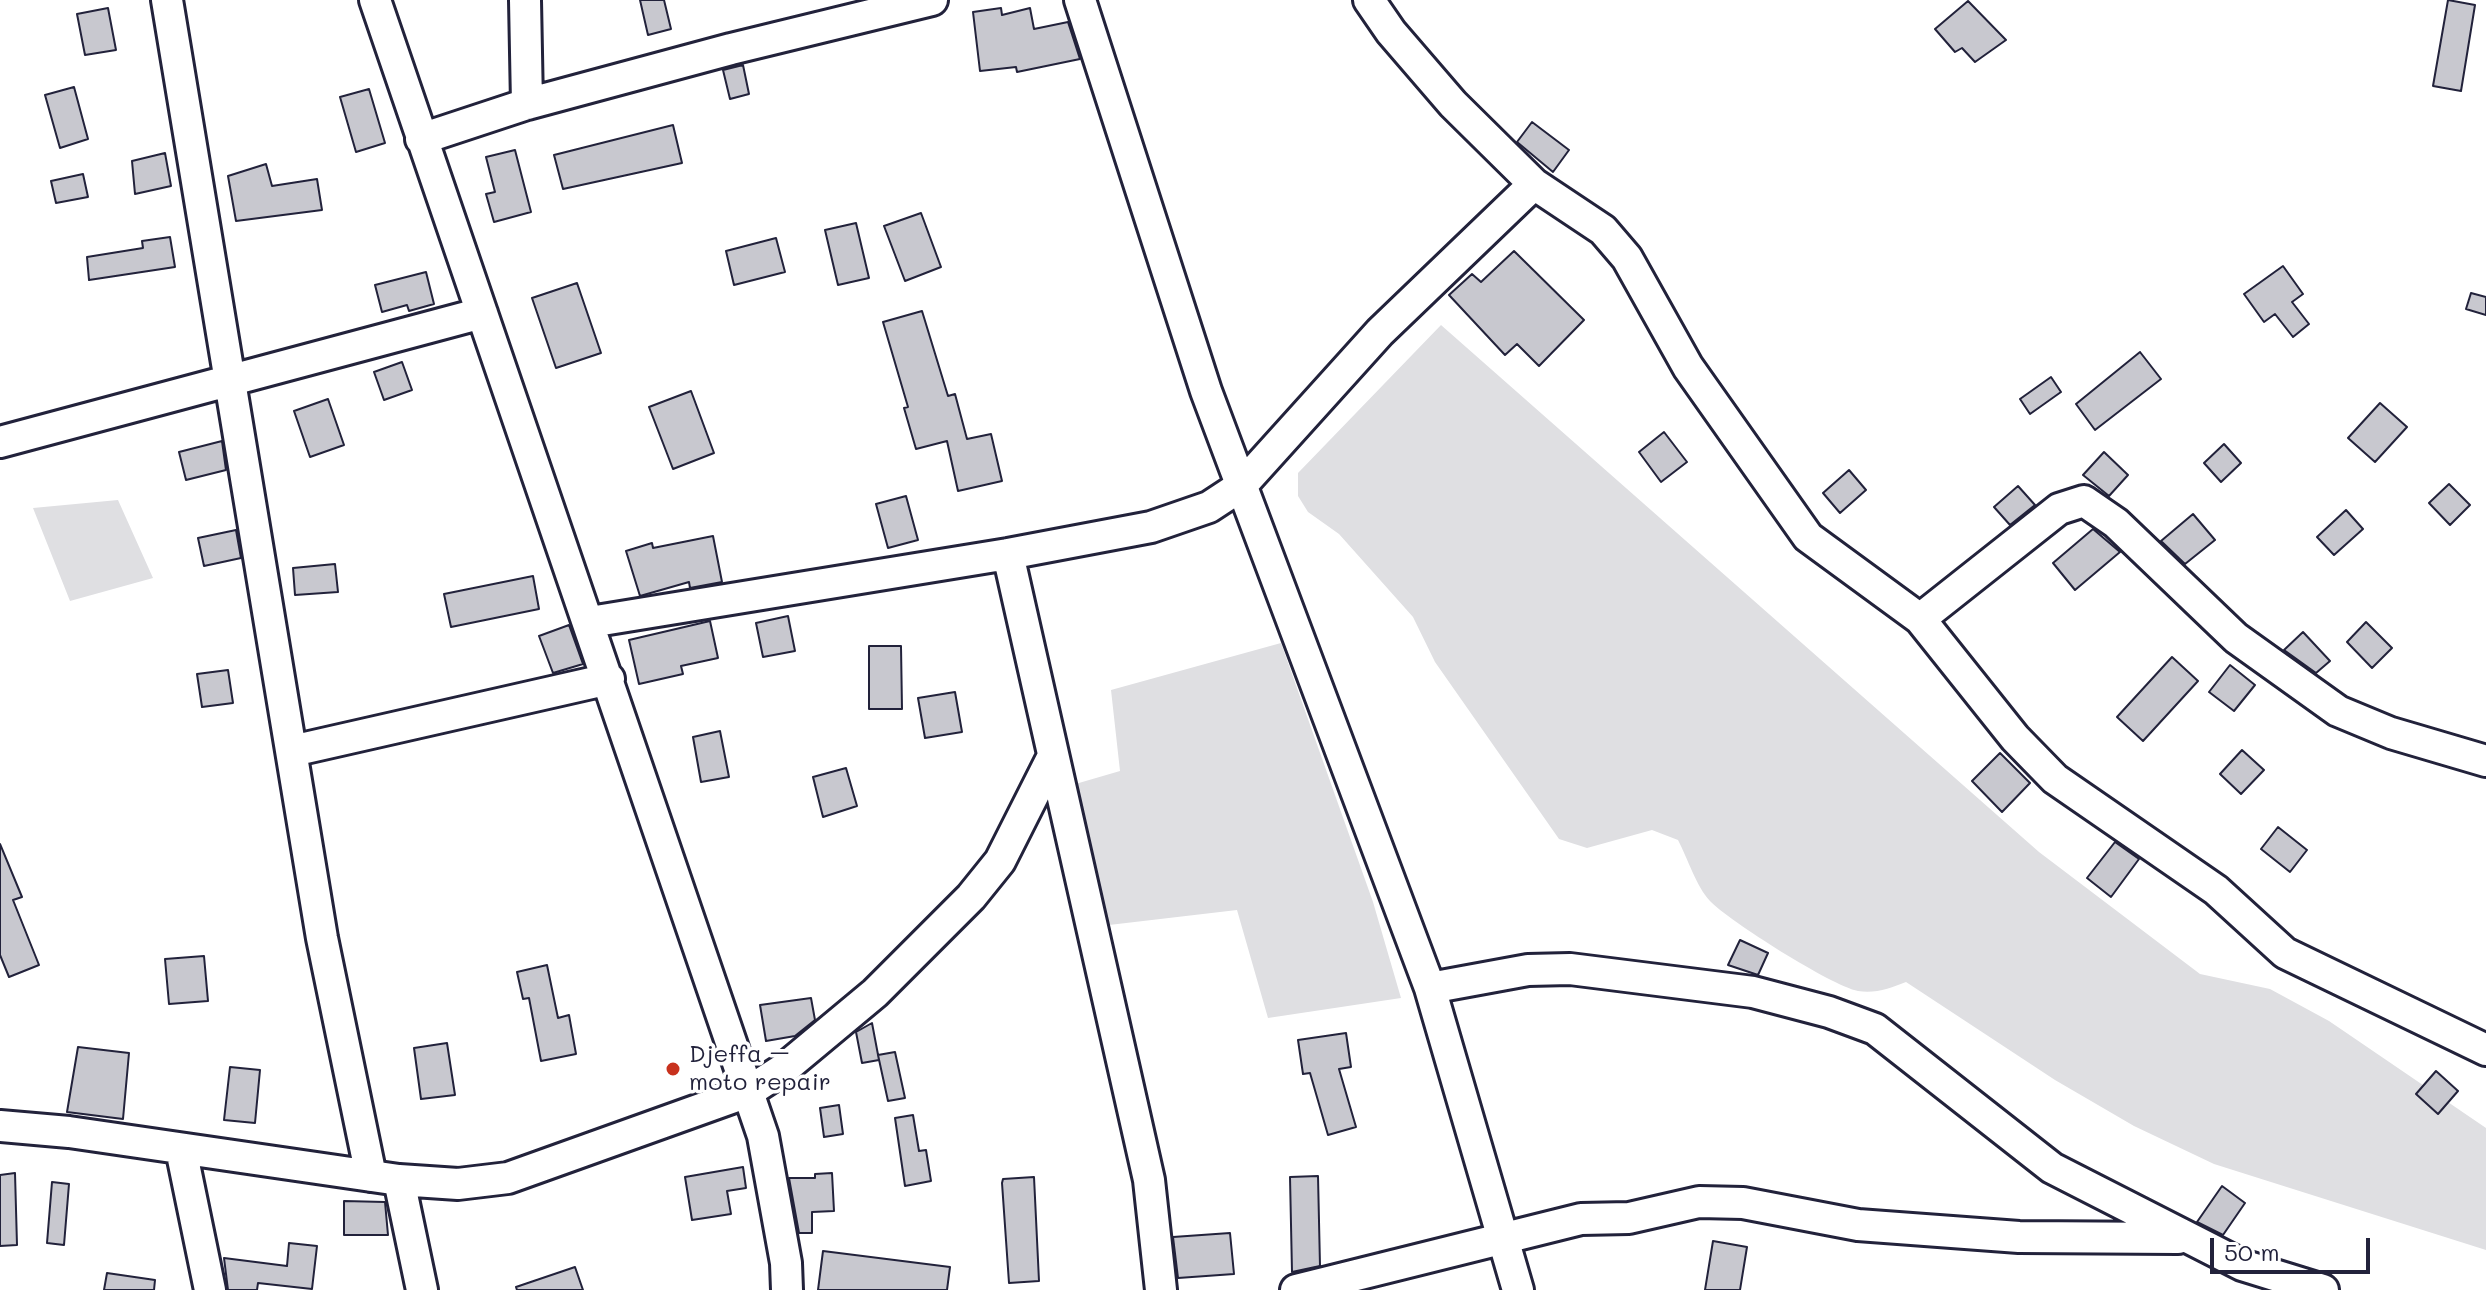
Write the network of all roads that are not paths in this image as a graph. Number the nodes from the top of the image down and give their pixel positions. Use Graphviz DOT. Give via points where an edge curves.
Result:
graph roads {
  1 [pos="167,0"];
  2 [pos="375,0"];
  3 [pos="525,0"];
  4 [pos="932,0"];
  5 [pos="1080,0"];
  6 [pos="1369,0"];
  7 [pos="527,104"];
  8 [pos="421,139"];
  9 [pos="1534,184"];
  10 [pos="482,313"];
  11 [pos="228,379"];
  12 [pos="0,442"];
  13 [pos="1241,486"];
  14 [pos="1008,554"];
  15 [pos="1920,619"];
  16 [pos="590,622"];
  17 [pos="609,679"];
  18 [pos="292,751"];
  19 [pos="1053,756"];
  20 [pos="2486,761"];
  21 [pos="1430,988"];
  22 [pos="2486,1050"];
  23 [pos="748,1092"];
  24 [pos="0,1126"];
  25 [pos="181,1149"];
  26 [pos="385,1178"];
  27 [pos="2188,1238"];
  28 [pos="1504,1240"];
  29 [pos="210,1290"];
  30 [pos="422,1290"];
  31 [pos="787,1290"];
  32 [pos="1161,1290"];
  33 [pos="1296,1290"];
  34 [pos="1518,1290"];
  35 [pos="2323,1290"];
  1 -- 11 [label="street"];
  2 -- 8 [label="street"];
  3 -- 7 [label="street"];
  4 -- 7 [label="street"];
  5 -- 13 [label="street"];
  6 -- 9 [label="street" via="1453,104"];
  7 -- 8 [label="street"];
  8 -- 10 [label="street"];
  9 -- 13 [label="street" via="1380,332"];
  9 -- 15 [label="street" via="1603,230 1627,258 1688,367 1808,537"];
  10 -- 11 [label="street"];
  10 -- 16 [label="street"];
  11 -- 12 [label="street"];
  11 -- 18 [label="street"];
  13 -- 14 [label="street" via="1209,507 1151,527"];
  13 -- 21 [label="street"];
  14 -- 16 [label="street"];
  14 -- 19 [label="street"];
  15 -- 20 [label="street" via="2059,509 2084,501 2116,523 2236,638 2338,711"];
  15 -- 22 [label="street" via="2015,738 2055,779 2216,890 2285,953"];
  16 -- 17 [label="street"];
  17 -- 18 [label="street"];
  17 -- 23 [label="street"];
  18 -- 26 [label="street" via="322,938"];
  19 -- 23 [label="street" via="1000,861 971,897 875,993"];
  19 -- 32 [label="street" via="1149,1180"];
  21 -- 27 [label="street" via="1528,970 1570,969 1753,992 1829,1012 1875,1029 2052,1168"];
  21 -- 28 [label="street"];
  23 -- 26 [label="street" via="508,1178 458,1184"];
  23 -- 31 [label="street" via="774,1186"];
  24 -- 25 [label="street"];
  25 -- 26 [label="street"];
  25 -- 29 [label="street"];
  26 -- 30 [label="street"];
  27 -- 28 [label="street" via="2019,1237 1858,1225 1743,1203 1699,1202 1629,1218 1581,1219"];
  27 -- 35 [label="street" via="2242,1265"];
  28 -- 33 [label="street"];
  28 -- 34 [label="street"];
}
